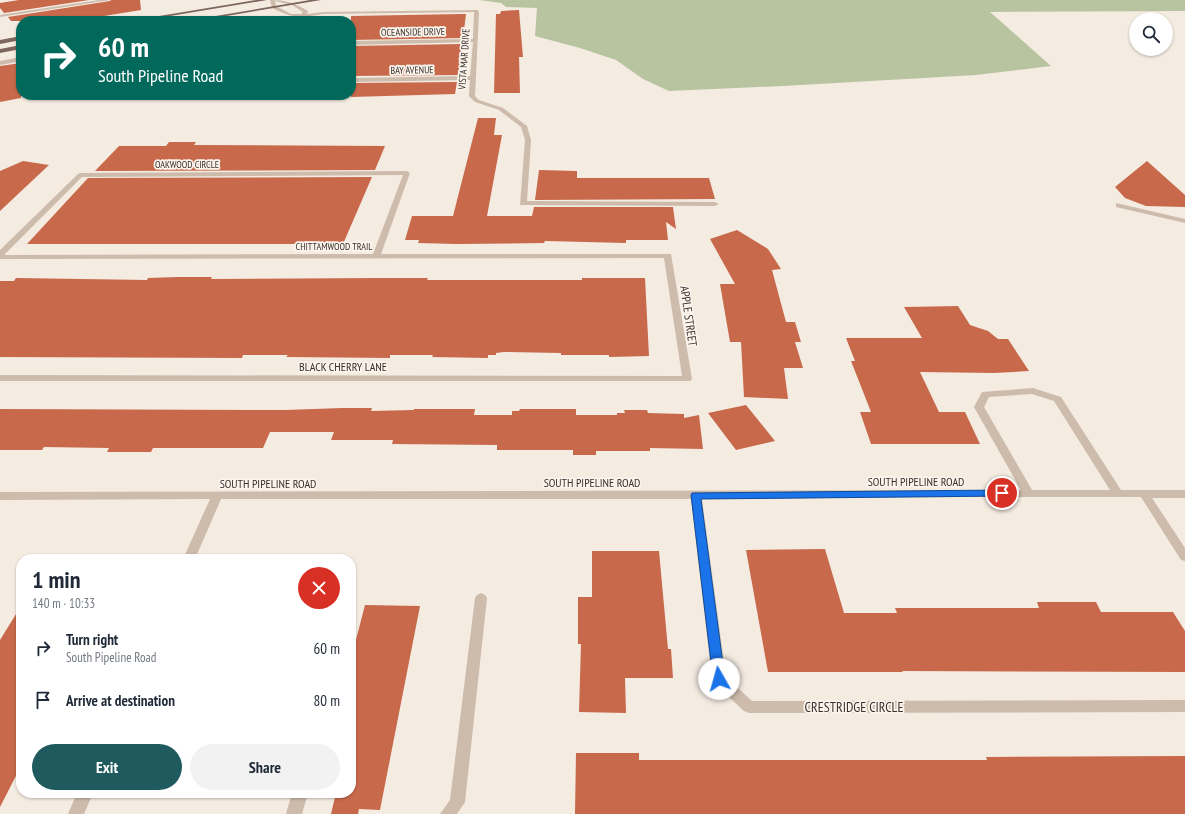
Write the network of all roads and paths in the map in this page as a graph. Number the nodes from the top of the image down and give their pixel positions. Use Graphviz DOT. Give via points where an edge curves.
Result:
graph roads {
  1 [pos="108,0"];
  2 [pos="265,0"];
  3 [pos="272,0"];
  4 [pos="276,0"];
  5 [pos="319,0"];
  6 [pos="294,4"];
  7 [pos="274,7"];
  8 [pos="0,16"];
  9 [pos="163,16"];
  10 [pos="219,16"];
  11 [pos="302,16"];
  12 [pos="16,39"];
  13 [pos="475,40"];
  14 [pos="0,42"];
  15 [pos="356,43"];
  16 [pos="16,48"];
  17 [pos="0,51"];
  18 [pos="16,60"];
  19 [pos="0,63"];
  20 [pos="473,78"];
  21 [pos="356,80"];
  22 [pos="715,204"];
  23 [pos="1119,205"];
  24 [pos="1185,221"];
  25 [pos="0,256"];
  26 [pos="376,256"];
  27 [pos="668,256"];
  28 [pos="0,378"];
  29 [pos="687,379"];
  30 [pos="1028,493"];
  31 [pos="1118,494"];
  32 [pos="1144,494"];
  33 [pos="1185,494"];
  34 [pos="696,495"];
  35 [pos="0,496"];
  36 [pos="217,496"];
  37 [pos="191,554"];
  38 [pos="1185,557"];
  39 [pos="482,598"];
  40 [pos="1185,706"];
  41 [pos="84,798"];
  42 [pos="299,798"];
  43 [pos="76,814"];
  44 [pos="294,814"];
  45 [pos="448,814"];
  1 -- 8 [label="street"];
  2 -- 9 [label="main road"];
  3 -- 7 [label="street"];
  4 -- 6 [label="street"];
  5 -- 6 [label="main road"];
  6 -- 7 [label="main road"];
  6 -- 11 [label="street" via="306,12"];
  7 -- 10 [label="main road"];
  7 -- 11 [label="street" via="290,15"];
  11 -- 13 [label="street, VISTA MAR DRIVE" via="323,13 476,11"];
  12 -- 14 [label="main road"];
  13 -- 15 [label="street, OCEANSIDE DRIVE"];
  13 -- 20 [label="street, VISTA MAR DRIVE"];
  16 -- 17 [label="main road"];
  18 -- 19 [label="street"];
  20 -- 21 [label="street, BAY AVENUE"];
  20 -- 22 [label="street, VISTA MAR DRIVE" via="472,96 477,101 501,108 524,126 528,140 523,203"];
  23 -- 24 [label="street"];
  25 -- 26 [label="street, CHITTAMWOOD TRAIL"];
  25 -- 26 [label="street, OAKWOOD CIRCLE" via="80,174 406,173"];
  26 -- 27 [label="street, CHITTAMWOOD TRAIL"];
  27 -- 29 [label="street, APPLE STREET"];
  28 -- 29 [label="street, BLACK CHERRY LANE"];
  30 -- 31 [label="street, SOUTH PIPELINE ROAD"];
  30 -- 31 [label="street" via="979,408 985,394 1033,391 1058,399"];
  30 -- 34 [label="street, SOUTH PIPELINE ROAD"];
  31 -- 32 [label="street, SOUTH PIPELINE ROAD"];
  32 -- 33 [label="street, SOUTH PIPELINE ROAD"];
  32 -- 38 [label="street"];
  34 -- 36 [label="street, SOUTH PIPELINE ROAD"];
  34 -- 40 [label="street, CRESTRIDGE CIRCLE" via="719,679 749,707"];
  35 -- 36 [label="street, SOUTH PIPELINE ROAD"];
  36 -- 37 [label="street"];
  39 -- 45 [label="street" via="457,802"];
  41 -- 43 [label="street"];
  42 -- 44 [label="street"];
}
